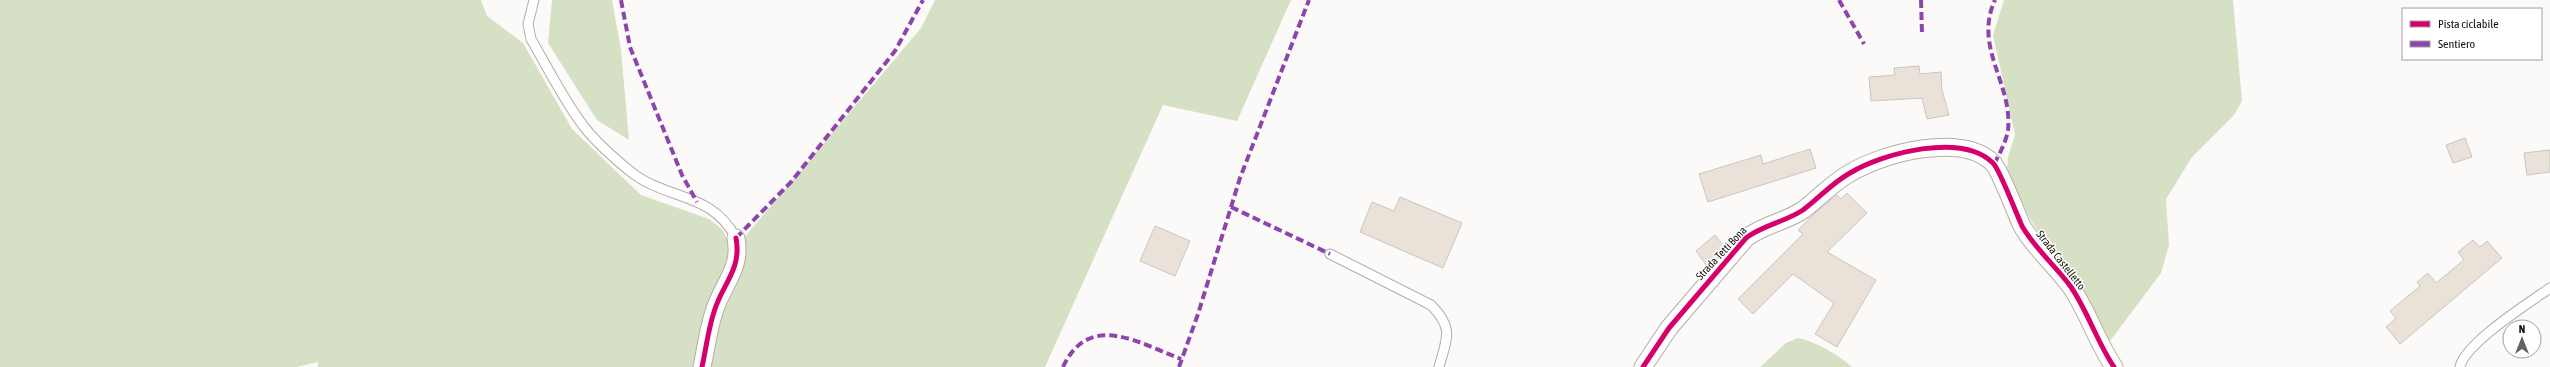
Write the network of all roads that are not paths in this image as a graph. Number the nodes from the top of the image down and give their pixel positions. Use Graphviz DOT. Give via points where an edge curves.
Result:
graph roads {
  1 [pos="534,0"];
  2 [pos="1994,164"];
  3 [pos="736,238"];
  4 [pos="1330,254"];
  5 [pos="2550,288"];
  6 [pos="702,367"];
  7 [pos="1439,367"];
  8 [pos="1643,367"];
  9 [pos="2114,367"];
  10 [pos="2460,367"];
  1 -- 3 [label="lane" via="528,24 531,39 584,127 632,173 716,211 729,224"];
  2 -- 8 [label="street, Strada Tetti Bona" via="1970,149 1940,147 1903,154 1851,172 1802,210 1759,228 1746,238 1669,328"];
  2 -- 9 [label="street, Strada Castelletto" via="2023,227 2033,243 2070,286"];
  3 -- 6 [label="street" via="739,252 736,266 714,312"];
  4 -- 7 [label="lane" via="1424,301 1442,316 1448,328"];
  5 -- 10 [label="lane" via="2499,324 2467,353"];
}
